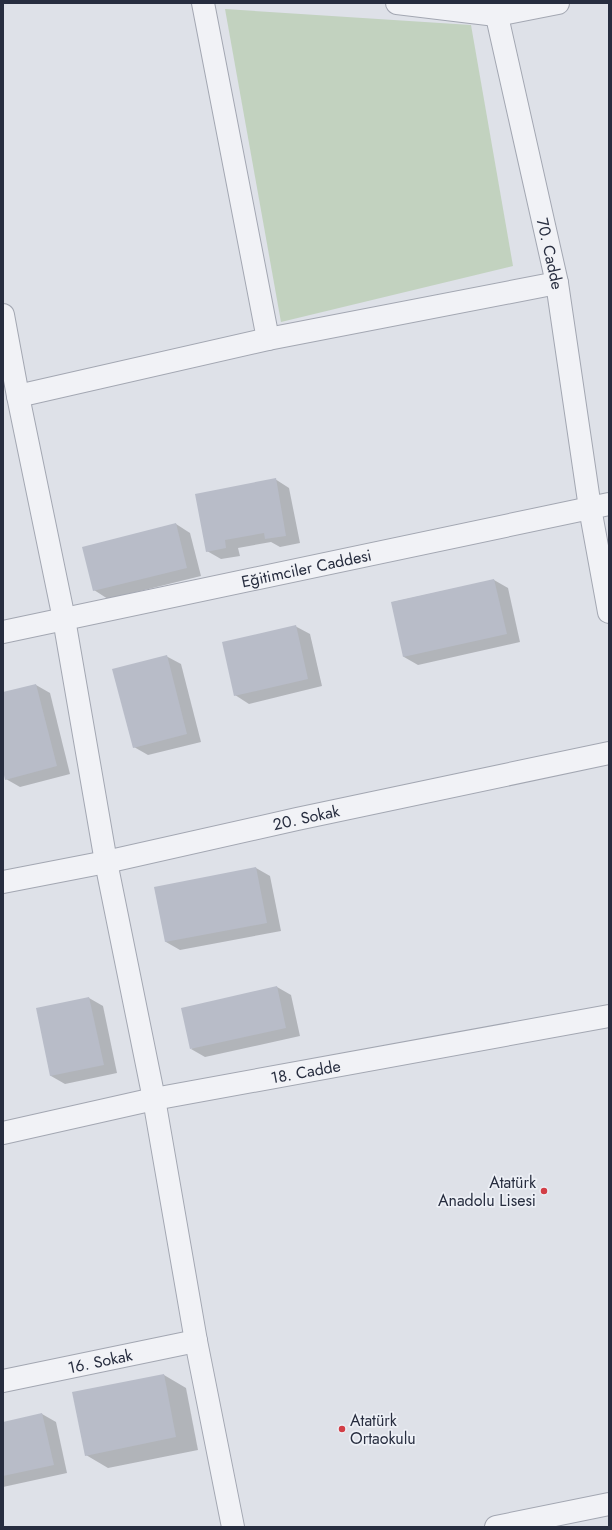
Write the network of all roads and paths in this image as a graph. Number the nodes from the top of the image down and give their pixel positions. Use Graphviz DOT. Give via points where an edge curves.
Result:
graph roads {
  1 [pos="203,3"];
  2 [pos="397,3"];
  3 [pos="558,3"];
  4 [pos="495,9"];
  5 [pos="557,283"];
  6 [pos="3,315"];
  7 [pos="268,339"];
  8 [pos="18,396"];
  9 [pos="599,506"];
  10 [pos="609,612"];
  11 [pos="64,619"];
  12 [pos="3,632"];
  13 [pos="609,753"];
  14 [pos="106,862"];
  15 [pos="3,882"];
  16 [pos="609,1016"];
  17 [pos="154,1099"];
  18 [pos="3,1133"];
  19 [pos="196,1341"];
  20 [pos="3,1381"];
  21 [pos="609,1504"];
  22 [pos="232,1527"];
  23 [pos="496,1527"];
  1 -- 7 [label="street"];
  2 -- 4 [label="street"];
  3 -- 4 [label="street"];
  4 -- 5 [label="street, 70. Cadde"];
  5 -- 7 [label="street"];
  5 -- 9 [label="street, 70. Cadde"];
  6 -- 8 [label="street"];
  7 -- 8 [label="street"];
  8 -- 11 [label="street"];
  9 -- 10 [label="street, 70. Cadde"];
  9 -- 11 [label="street, Eğitimciler Caddesi"];
  11 -- 12 [label="street, Eğitimciler Caddesi"];
  11 -- 14 [label="street"];
  13 -- 14 [label="street, 20. Sokak"];
  14 -- 15 [label="street, 20. Sokak"];
  14 -- 17 [label="street"];
  16 -- 17 [label="street, 18. Cadde"];
  17 -- 18 [label="street, 18. Cadde"];
  17 -- 19 [label="street"];
  19 -- 20 [label="street, 16. Sokak"];
  19 -- 22 [label="street"];
  21 -- 23 [label="street"];
}
